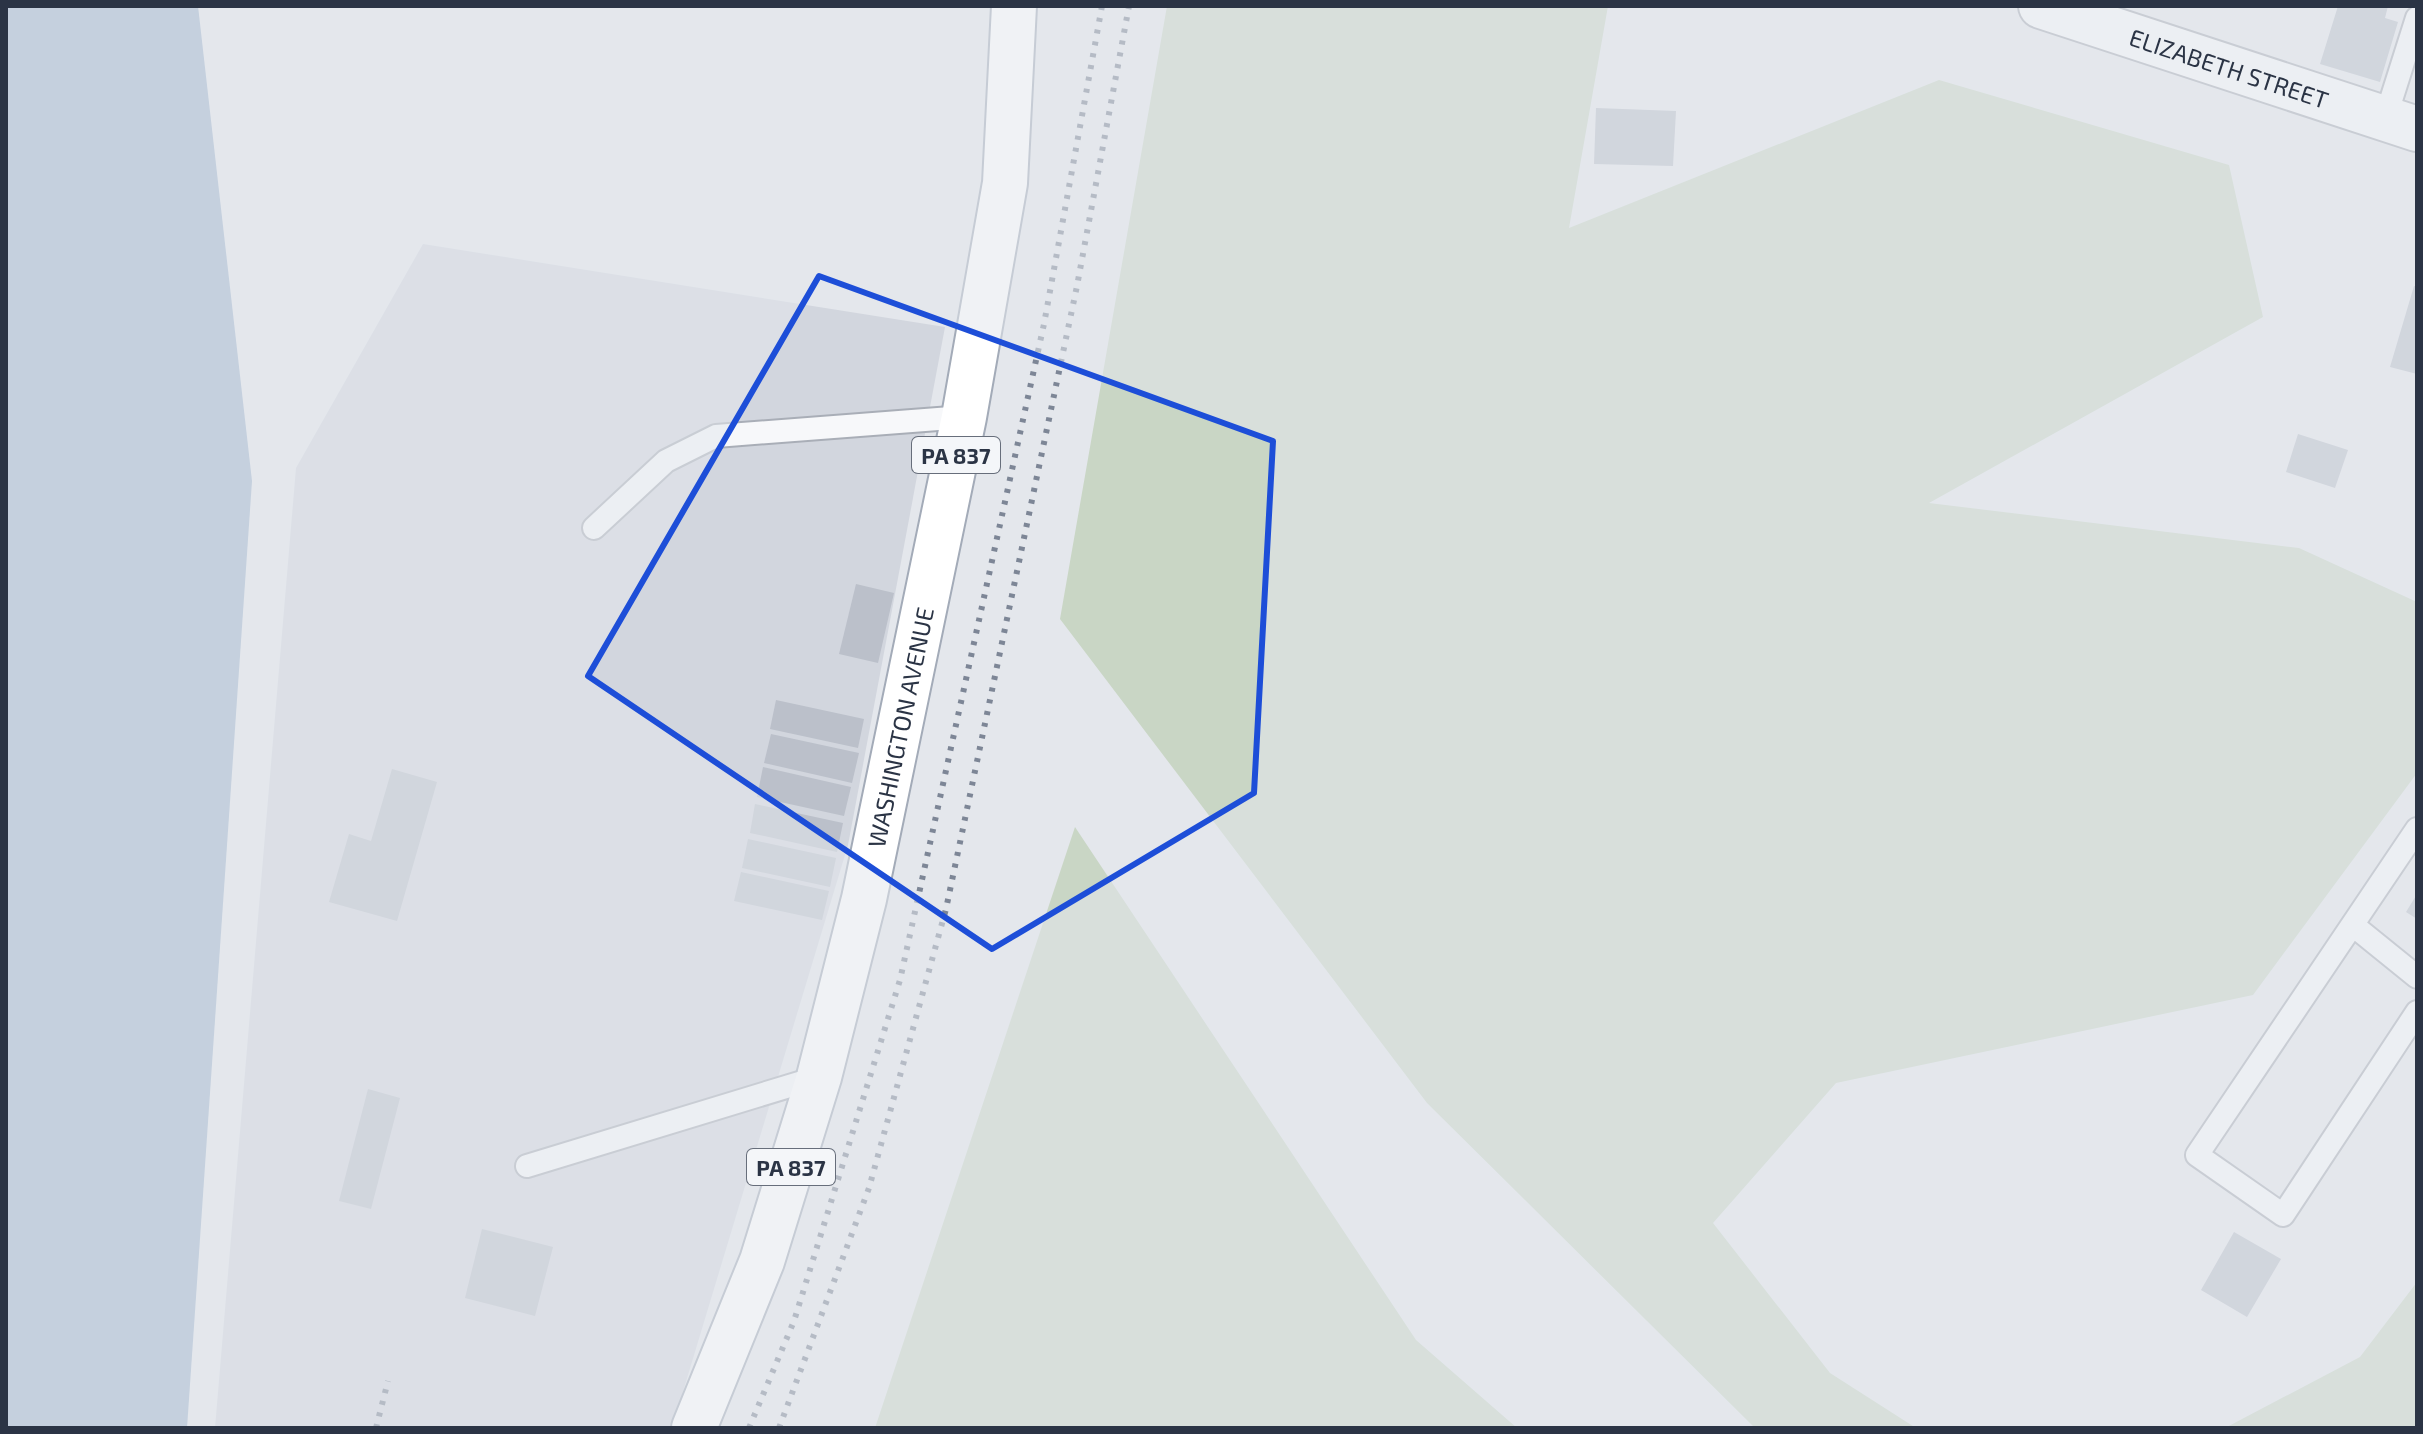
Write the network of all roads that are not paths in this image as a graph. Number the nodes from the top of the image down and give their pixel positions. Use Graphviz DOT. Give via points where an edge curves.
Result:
graph roads {
  1 [pos="1014,6"];
  2 [pos="2041,6"];
  3 [pos="2112,17"];
  4 [pos="2417,18"];
  5 [pos="2401,124"];
  6 [pos="964,417"];
  7 [pos="594,528"];
  8 [pos="2417,829"];
  9 [pos="2354,926"];
  10 [pos="2417,977"];
  11 [pos="2417,1012"];
  12 [pos="819,1077"];
  13 [pos="527,1166"];
  14 [pos="694,1428"];
  1 -- 6 [label="main road, WASHINGTON AVENUE / PA 837" via="1005,183"];
  2 -- 3 [label="street, ELIZABETH STREET"];
  3 -- 5 [label="street, ELIZABETH STREET"];
  4 -- 5 [label="lane"];
  6 -- 7 [label="lane" via="716,436 666,461"];
  6 -- 12 [label="main road, WASHINGTON AVENUE / PA 837" via="864,899"];
  8 -- 9 [label="lane"];
  9 -- 10 [label="lane"];
  9 -- 11 [label="lane" via="2197,1155 2283,1215"];
  12 -- 13 [label="lane"];
  12 -- 14 [label="main road, WASHINGTON AVENUE / PA 837" via="762,1261"];
}
